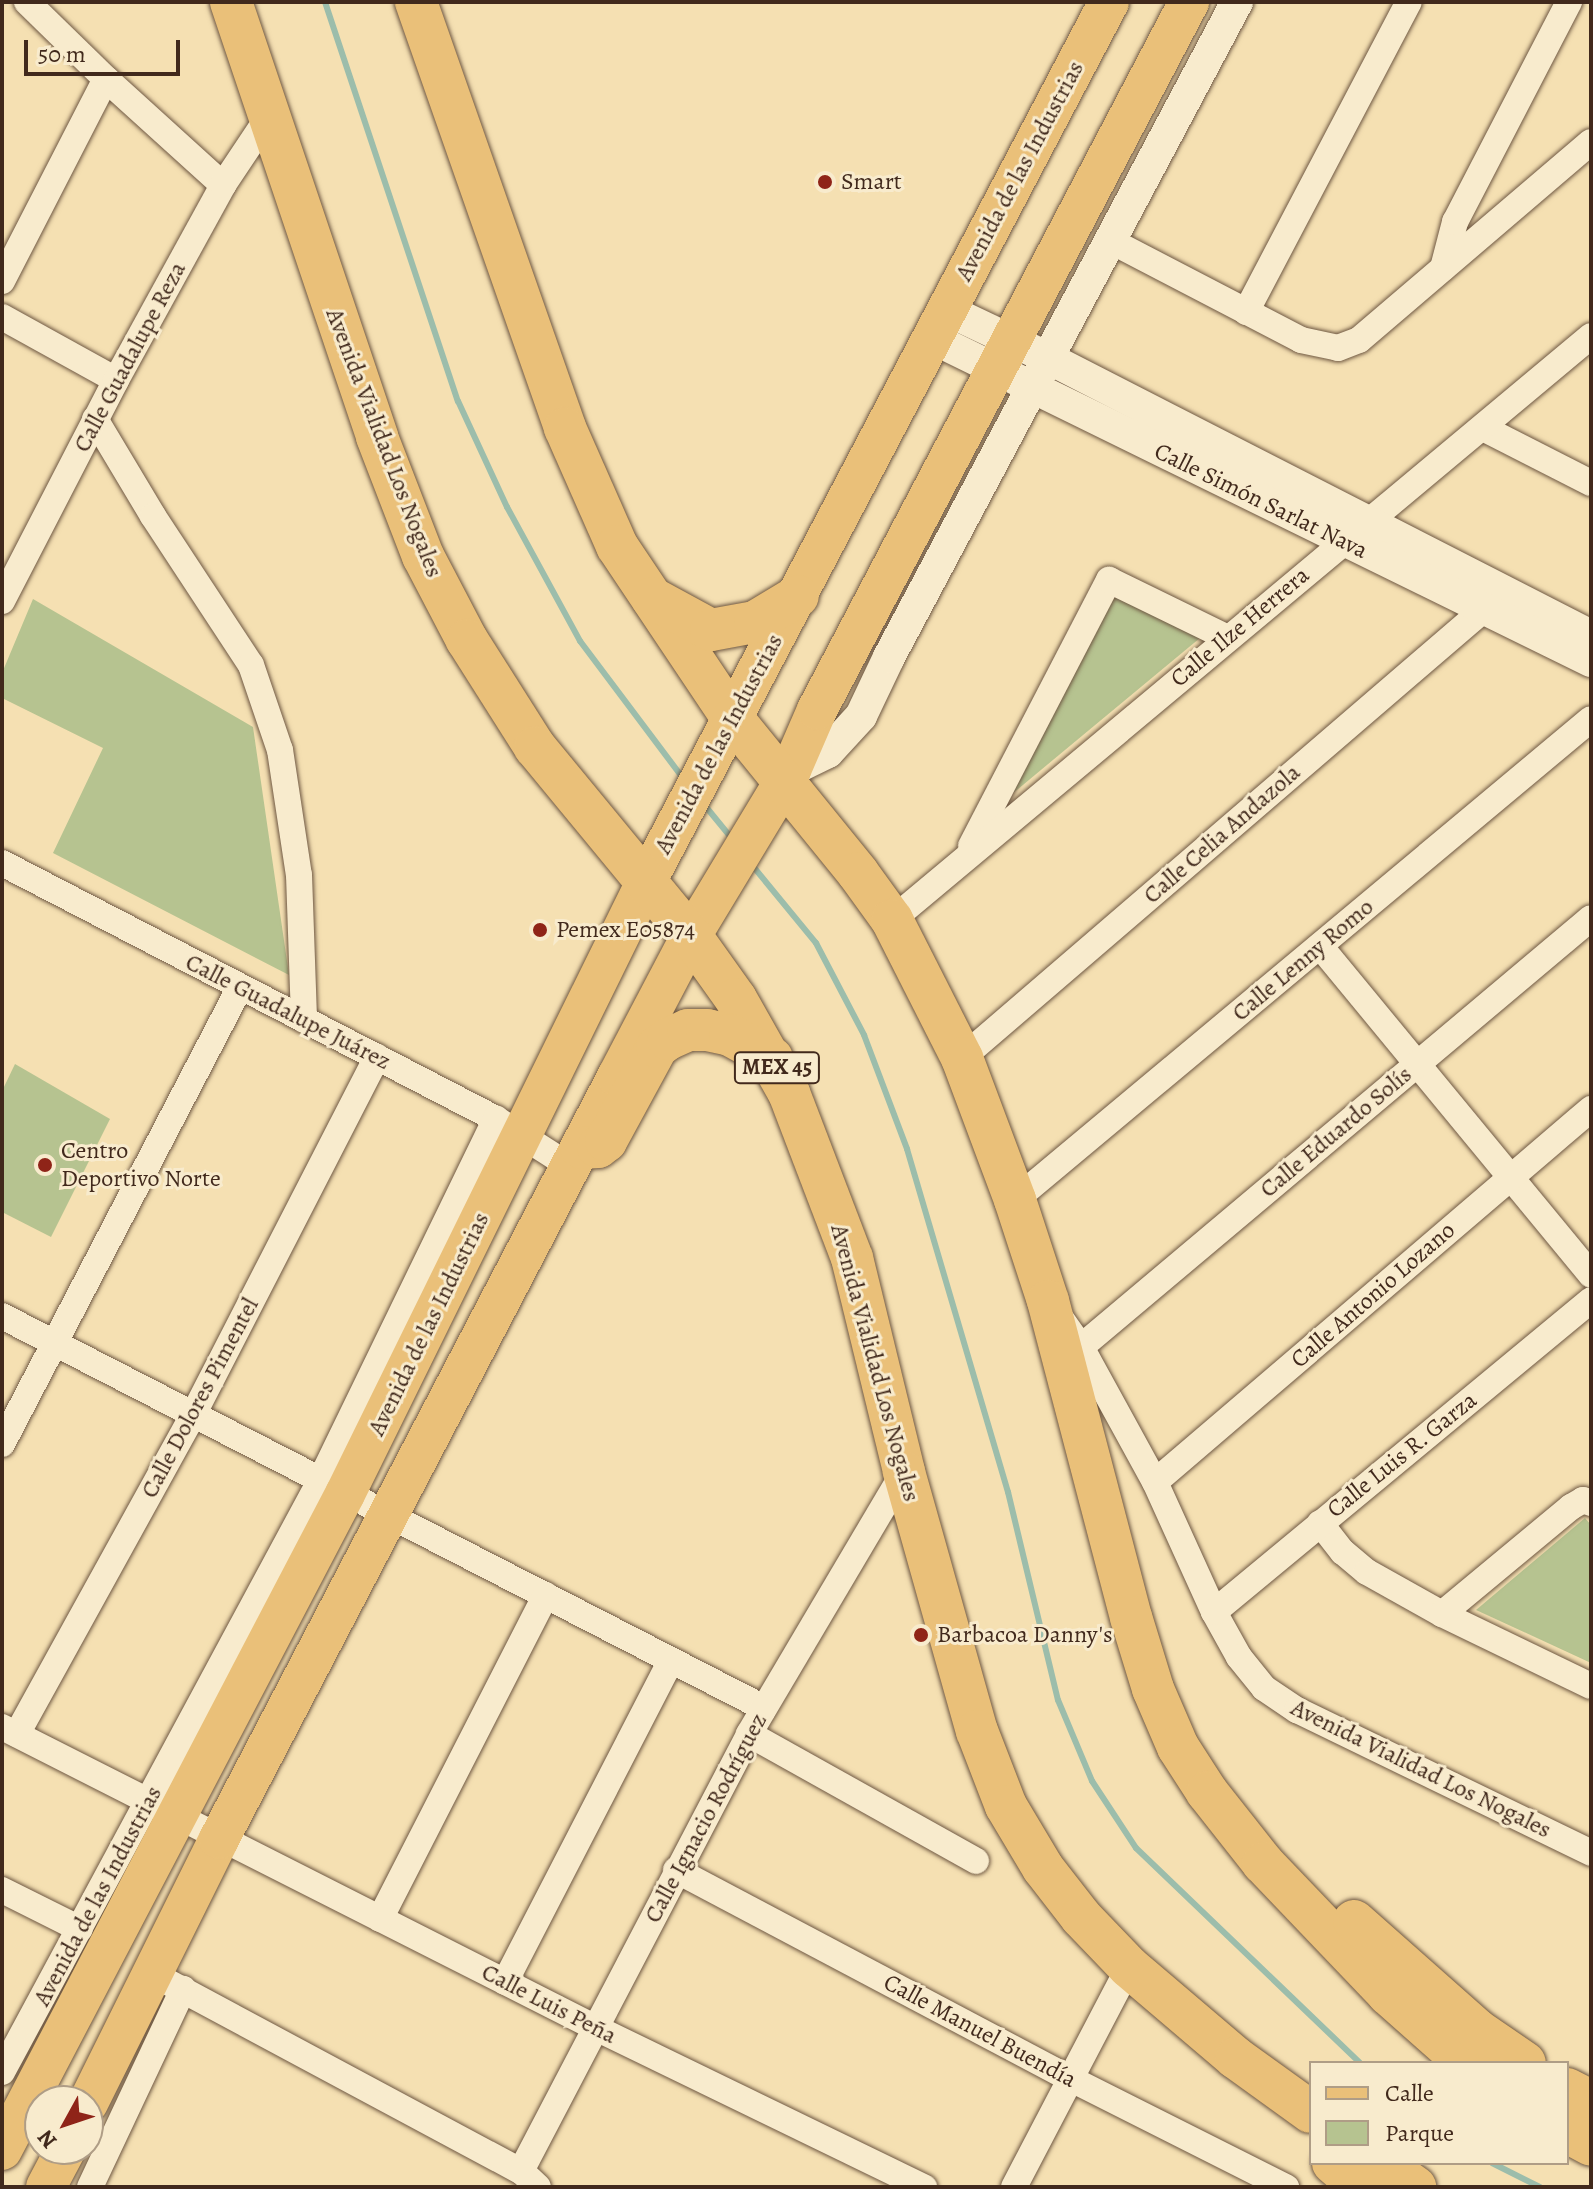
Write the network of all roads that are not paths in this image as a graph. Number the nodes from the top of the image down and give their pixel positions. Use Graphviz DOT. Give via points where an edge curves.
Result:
graph roads {
  1 [pos="27,2"];
  2 [pos="231,2"];
  3 [pos="416,2"];
  4 [pos="1109,2"];
  5 [pos="1189,2"];
  6 [pos="1237,2"];
  7 [pos="1409,2"];
  8 [pos="1569,2"];
  9 [pos="106,79"];
  10 [pos="267,119"];
  11 [pos="1591,142"];
  12 [pos="223,185"];
  13 [pos="1111,241"];
  14 [pos="1443,268"];
  15 [pos="2,281"];
  16 [pos="1246,312"];
  17 [pos="2,317"];
  18 [pos="940,324"];
  19 [pos="1591,336"];
  20 [pos="1003,356"];
  21 [pos="1048,358"];
  22 [pos="116,380"];
  23 [pos="1033,389"];
  24 [pos="95,419"];
  25 [pos="1483,428"];
  26 [pos="1591,483"];
  27 [pos="1355,532"];
  28 [pos="649,596"];
  29 [pos="798,596"];
  30 [pos="2,601"];
  31 [pos="1483,610"];
  32 [pos="1228,638"];
  33 [pos="1588,656"];
  34 [pos="733,719"];
  35 [pos="1591,719"];
  36 [pos="788,775"];
  37 [pos="966,856"];
  38 [pos="2,863"];
  39 [pos="646,882"];
  40 [pos="1591,918"];
  41 [pos="892,920"];
  42 [pos="691,936"];
  43 [pos="1320,946"];
  44 [pos="240,987"];
  45 [pos="304,1020"];
  46 [pos="377,1057"];
  47 [pos="772,1058"];
  48 [pos="962,1058"];
  49 [pos="1417,1064"];
  50 [pos="1591,1109"];
  51 [pos="508,1128"];
  52 [pos="576,1158"];
  53 [pos="1510,1178"];
  54 [pos="1015,1200"];
  55 [pos="1591,1275"];
  56 [pos="1591,1300"];
  57 [pos="1048,1301"];
  58 [pos="2,1316"];
  59 [pos="54,1343"];
  60 [pos="1081,1347"];
  61 [pos="192,1417"];
  62 [pos="2,1444"];
  63 [pos="904,1472"];
  64 [pos="1155,1482"];
  65 [pos="332,1488"];
  66 [pos="1591,1503"];
  67 [pos="388,1516"];
  68 [pos="1320,1523"];
  69 [pos="546,1595"];
  70 [pos="1214,1612"];
  71 [pos="1442,1614"];
  72 [pos="671,1660"];
  73 [pos="1591,1686"];
  74 [pos="764,1708"];
  75 [pos="9,1730"];
  76 [pos="749,1734"];
  77 [pos="1207,1792"];
  78 [pos="162,1810"];
  79 [pos="219,1839"];
  80 [pos="1591,1853"];
  81 [pos="976,1861"];
  82 [pos="676,1870"];
  83 [pos="2,1890"];
  84 [pos="380,1919"];
  85 [pos="80,1929"];
  86 [pos="1129,1967"];
  87 [pos="167,1981"];
  88 [pos="505,1982"];
  89 [pos="596,2028"];
  90 [pos="1236,2058"];
  91 [pos="1464,2061"];
  92 [pos="1522,2061"];
  93 [pos="2,2072"];
  94 [pos="1071,2079"];
  95 [pos="100,2085"];
  96 [pos="1569,2090"];
  97 [pos="1591,2101"];
  98 [pos="1309,2111"];
  99 [pos="1569,2133"];
  100 [pos="1309,2143"];
  101 [pos="1591,2145"];
  102 [pos="2,2150"];
  103 [pos="58,2165"];
  104 [pos="1335,2165"];
  105 [pos="1384,2165"];
  106 [pos="529,2179"];
  107 [pos="46,2187"];
  108 [pos="90,2187"];
  109 [pos="924,2187"];
  110 [pos="1014,2187"];
  111 [pos="1286,2187"];
  112 [pos="1361,2187"];
  113 [pos="1415,2187"];
  1 -- 9 [label="street"];
  2 -- 10 [label="highway, Avenida Vialidad Los Nogales / MEX 45"];
  3 -- 28 [label="highway, Avenida Vialidad Los Nogales" via="565,428 617,546"];
  4 -- 18 [label="main road, Avenida de las Industrias"];
  5 -- 20 [label="main road, Avenida de las Industrias"];
  6 -- 13 [label="street"];
  7 -- 16 [label="street"];
  8 -- 14 [label="street" via="1455,222"];
  9 -- 12 [label="street"];
  9 -- 15 [label="street"];
  10 -- 12 [label="street, Calle Guadalupe Reza"];
  10 -- 39 [label="highway, Avenida Vialidad Los Nogales / MEX 45" via="423,556 467,640 535,747"];
  11 -- 14 [label="street"];
  12 -- 22 [label="street, Calle Guadalupe Reza"];
  13 -- 16 [label="street"];
  13 -- 21 [label="street"];
  14 -- 16 [label="street" via="1359,340 1338,348 1301,340"];
  17 -- 22 [label="street"];
  18 -- 20 [label="street, Calle Simón Sarlat Nava"];
  18 -- 29 [label="main road, Avenida de las Industrias"];
  19 -- 25 [label="street, Calle Ilze Herrera"];
  20 -- 21 [label="street, Calle Simón Sarlat Nava"];
  20 -- 23 [label="street, Calle Simón Sarlat Nava"];
  20 -- 36 [label="main road, Avenida de las Industrias"];
  21 -- 23 [label="street"];
  21 -- 27 [label="street, Calle Simón Sarlat Nava"];
  22 -- 24 [label="street, Calle Guadalupe Reza"];
  23 -- 27 [label="street, Calle Simón Sarlat Nava"];
  23 -- 36 [label="street" via="861,716 828,752"];
  24 -- 30 [label="street, Calle Guadalupe Reza"];
  24 -- 45 [label="street" via="251,665 280,750 292,828 299,875"];
  25 -- 26 [label="street"];
  25 -- 27 [label="street, Calle Ilze Herrera"];
  27 -- 31 [label="street, Calle Simón Sarlat Nava"];
  27 -- 32 [label="street, Calle Ilze Herrera"];
  27 -- 33 [label="street, Calle Simón Sarlat Nava"];
  28 -- 29 [label="highway" via="711,630 755,622"];
  28 -- 34 [label="highway, Avenida Vialidad Los Nogales"];
  29 -- 34 [label="main road, Avenida de las Industrias"];
  31 -- 33 [label="street, Calle Simón Sarlat Nava"];
  31 -- 48 [label="street, Calle Celia Andazola"];
  32 -- 37 [label="street, Calle Ilze Herrera"];
  32 -- 37 [label="street" via="1109,580"];
  34 -- 36 [label="highway, Avenida Vialidad Los Nogales"];
  34 -- 39 [label="main road, Avenida de las Industrias"];
  35 -- 43 [label="street, Calle Lenny Romo"];
  36 -- 41 [label="highway, Avenida Vialidad Los Nogales"];
  36 -- 42 [label="main road, Avenida de las Industrias"];
  37 -- 41 [label="street, Calle Ilze Herrera"];
  38 -- 44 [label="street, Calle Guadalupe Juárez"];
  39 -- 42 [label="highway, Avenida Vialidad Los Nogales / MEX 45"];
  39 -- 51 [label="main road, Avenida de las Industrias"];
  40 -- 49 [label="street, Calle Eduardo Solís"];
  41 -- 48 [label="highway, Avenida Vialidad Los Nogales"];
  42 -- 47 [label="highway, Avenida Vialidad Los Nogales / MEX 45"];
  42 -- 52 [label="main road, Avenida de las Industrias"];
  43 -- 49 [label="street"];
  43 -- 54 [label="street, Calle Lenny Romo"];
  44 -- 45 [label="street, Calle Guadalupe Juárez"];
  44 -- 59 [label="street"];
  45 -- 46 [label="street, Calle Guadalupe Juárez"];
  46 -- 51 [label="street, Calle Guadalupe Juárez"];
  46 -- 61 [label="street, Calle Dolores Pimentel"];
  47 -- 52 [label="highway" via="730,1035 707,1030 688,1030 668,1039 657,1047 606,1141"];
  47 -- 63 [label="highway, Avenida Vialidad Los Nogales / MEX 45" via="852,1258"];
  48 -- 54 [label="highway, Avenida Vialidad Los Nogales"];
  49 -- 53 [label="street"];
  49 -- 60 [label="street, Calle Eduardo Solís"];
  50 -- 53 [label="street, Calle Antonio Lozano"];
  51 -- 52 [label="street, Calle Guadalupe Juárez"];
  51 -- 65 [label="main road, Avenida de las Industrias"];
  52 -- 67 [label="main road, Avenida de las Industrias"];
  53 -- 55 [label="street"];
  53 -- 64 [label="street, Calle Antonio Lozano"];
  54 -- 57 [label="highway, Avenida Vialidad Los Nogales"];
  56 -- 68 [label="street, Calle Luis R. Garza"];
  57 -- 60 [label="street, Avenida Vialidad Los Nogales"];
  57 -- 77 [label="highway, Avenida Vialidad Los Nogales" via="1153,1689 1178,1747"];
  58 -- 59 [label="street"];
  59 -- 61 [label="street"];
  59 -- 62 [label="street"];
  60 -- 64 [label="street, Avenida Vialidad Los Nogales"];
  61 -- 65 [label="street"];
  61 -- 75 [label="street, Calle Dolores Pimentel"];
  63 -- 74 [label="street, Calle Ignacio Rodríguez"];
  63 -- 86 [label="highway, Avenida Vialidad Los Nogales / MEX 45" via="977,1731 1006,1806 1043,1868"];
  64 -- 70 [label="street, Avenida Vialidad Los Nogales"];
  65 -- 67 [label="street"];
  65 -- 78 [label="main road, Avenida de las Industrias"];
  66 -- 71 [label="street" via="1583,1500 1571,1507"];
  67 -- 69 [label="street"];
  67 -- 79 [label="main road, Avenida de las Industrias"];
  68 -- 70 [label="street, Calle Luis R. Garza"];
  68 -- 71 [label="street" via="1367,1572"];
  69 -- 72 [label="street"];
  69 -- 84 [label="street"];
  70 -- 80 [label="street, Avenida Vialidad Los Nogales" via="1264,1688 1297,1710"];
  71 -- 73 [label="street"];
  72 -- 74 [label="street"];
  72 -- 88 [label="street"];
  74 -- 76 [label="street, Calle Ignacio Rodríguez"];
  75 -- 78 [label="street, Calle Luis Peña"];
  76 -- 81 [label="street"];
  76 -- 82 [label="street, Calle Ignacio Rodríguez"];
  77 -- 91 [label="highway, Avenida Vialidad Los Nogales" via="1313,1917"];
  77 -- 92 [label="highway" via="1248,1821 1435,1994"];
  78 -- 79 [label="street, Calle Luis Peña"];
  78 -- 85 [label="street, Avenida de las Industrias"];
  78 -- 102 [label="main road, Avenida de las Industrias"];
  79 -- 84 [label="street, Calle Luis Peña"];
  79 -- 87 [label="main road, Avenida de las Industrias"];
  82 -- 89 [label="street, Calle Ignacio Rodríguez"];
  82 -- 94 [label="street, Calle Manuel Buendía"];
  83 -- 85 [label="street"];
  84 -- 88 [label="street, Calle Luis Peña"];
  85 -- 93 [label="street, Avenida de las Industrias"];
  86 -- 90 [label="highway, Avenida Vialidad Los Nogales / MEX 45"];
  86 -- 94 [label="street"];
  87 -- 95 [label="main road, Avenida de las Industrias"];
  87 -- 106 [label="street"];
  87 -- 108 [label="street"];
  88 -- 89 [label="street, Calle Luis Peña"];
  89 -- 106 [label="street, Calle Ignacio Rodríguez"];
  89 -- 109 [label="street, Calle Luis Peña"];
  90 -- 98 [label="highway, Avenida Vialidad Los Nogales / MEX 45"];
  90 -- 100 [label="highway" via="1257,2092"];
  94 -- 110 [label="street"];
  94 -- 111 [label="street, Calle Manuel Buendía"];
  96 -- 97 [label="highway"];
  99 -- 101 [label="highway"];
  103 -- 107 [label="main road"];
  104 -- 112 [label="highway"];
  105 -- 113 [label="highway"];
}
